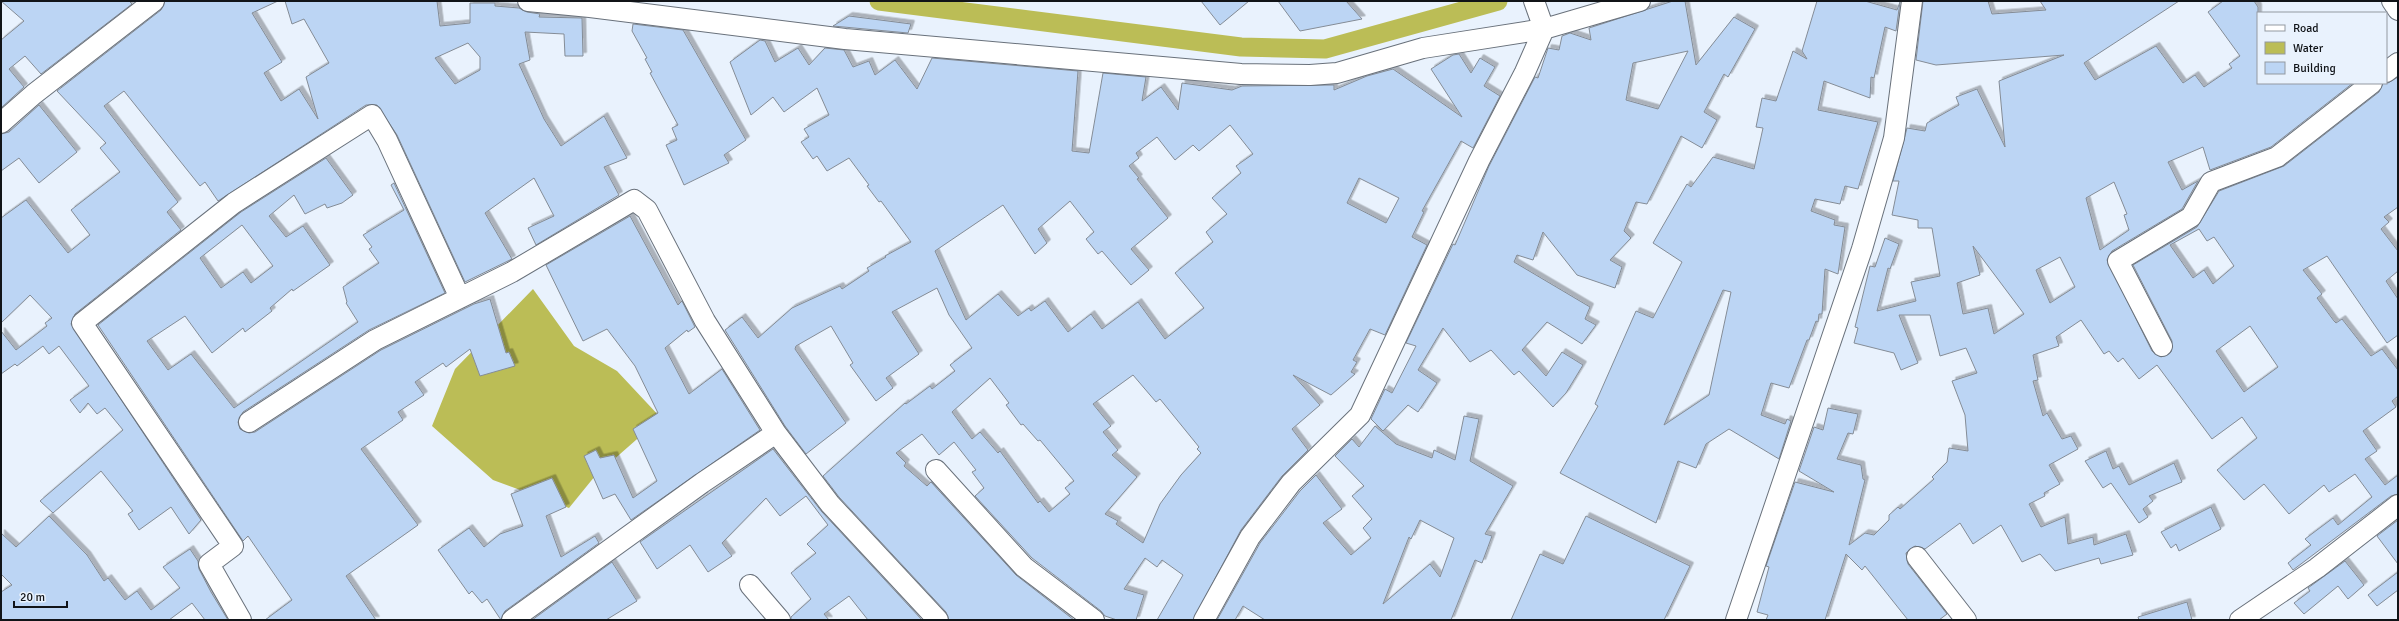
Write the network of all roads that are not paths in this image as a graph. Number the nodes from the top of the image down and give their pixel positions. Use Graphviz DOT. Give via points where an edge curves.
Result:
graph roads {
  1 [pos="154,1"];
  2 [pos="528,1"];
  3 [pos="1534,1"];
  4 [pos="1640,1"];
  5 [pos="1912,1"];
  6 [pos="2392,1"];
  7 [pos="2398,10"];
  8 [pos="1544,29"];
  9 [pos="2398,64"];
  10 [pos="2387,71"];
  11 [pos="2371,84"];
  12 [pos="1,123"];
  13 [pos="460,298"];
  14 [pos="2162,346"];
  15 [pos="249,422"];
  16 [pos="776,433"];
  17 [pos="936,470"];
  18 [pos="2398,505"];
  19 [pos="1917,557"];
  20 [pos="750,585"];
  21 [pos="241,620"];
  22 [pos="512,620"];
  23 [pos="780,620"];
  24 [pos="938,620"];
  25 [pos="1094,620"];
  26 [pos="1204,620"];
  27 [pos="1736,620"];
  28 [pos="1966,620"];
  29 [pos="2240,620"];
  1 -- 12 [label="street" via="34,94"];
  2 -- 8 [label="street" via="590,6 845,39 1241,74 1337,73 1423,48"];
  3 -- 8 [label="street"];
  4 -- 8 [label="street"];
  5 -- 27 [label="street" via="1894,138 1862,249"];
  6 -- 7 [label="street"];
  8 -- 26 [label="street" via="1360,415 1291,482 1250,537"];
  9 -- 10 [label="street"];
  11 -- 14 [label="street" via="2277,157 2211,182 2190,217 2118,261"];
  13 -- 15 [label="street" via="375,340"];
  13 -- 16 [label="street" via="512,272 634,200 647,210 705,321"];
  13 -- 21 [label="street" via="387,140 372,115 234,203 82,323 233,546 209,564"];
  16 -- 22 [label="street"];
  16 -- 24 [label="street" via="830,504"];
  17 -- 25 [label="street" via="1024,567"];
  18 -- 29 [label="street" via="2318,568"];
  19 -- 28 [label="street"];
  20 -- 23 [label="street"];
}
